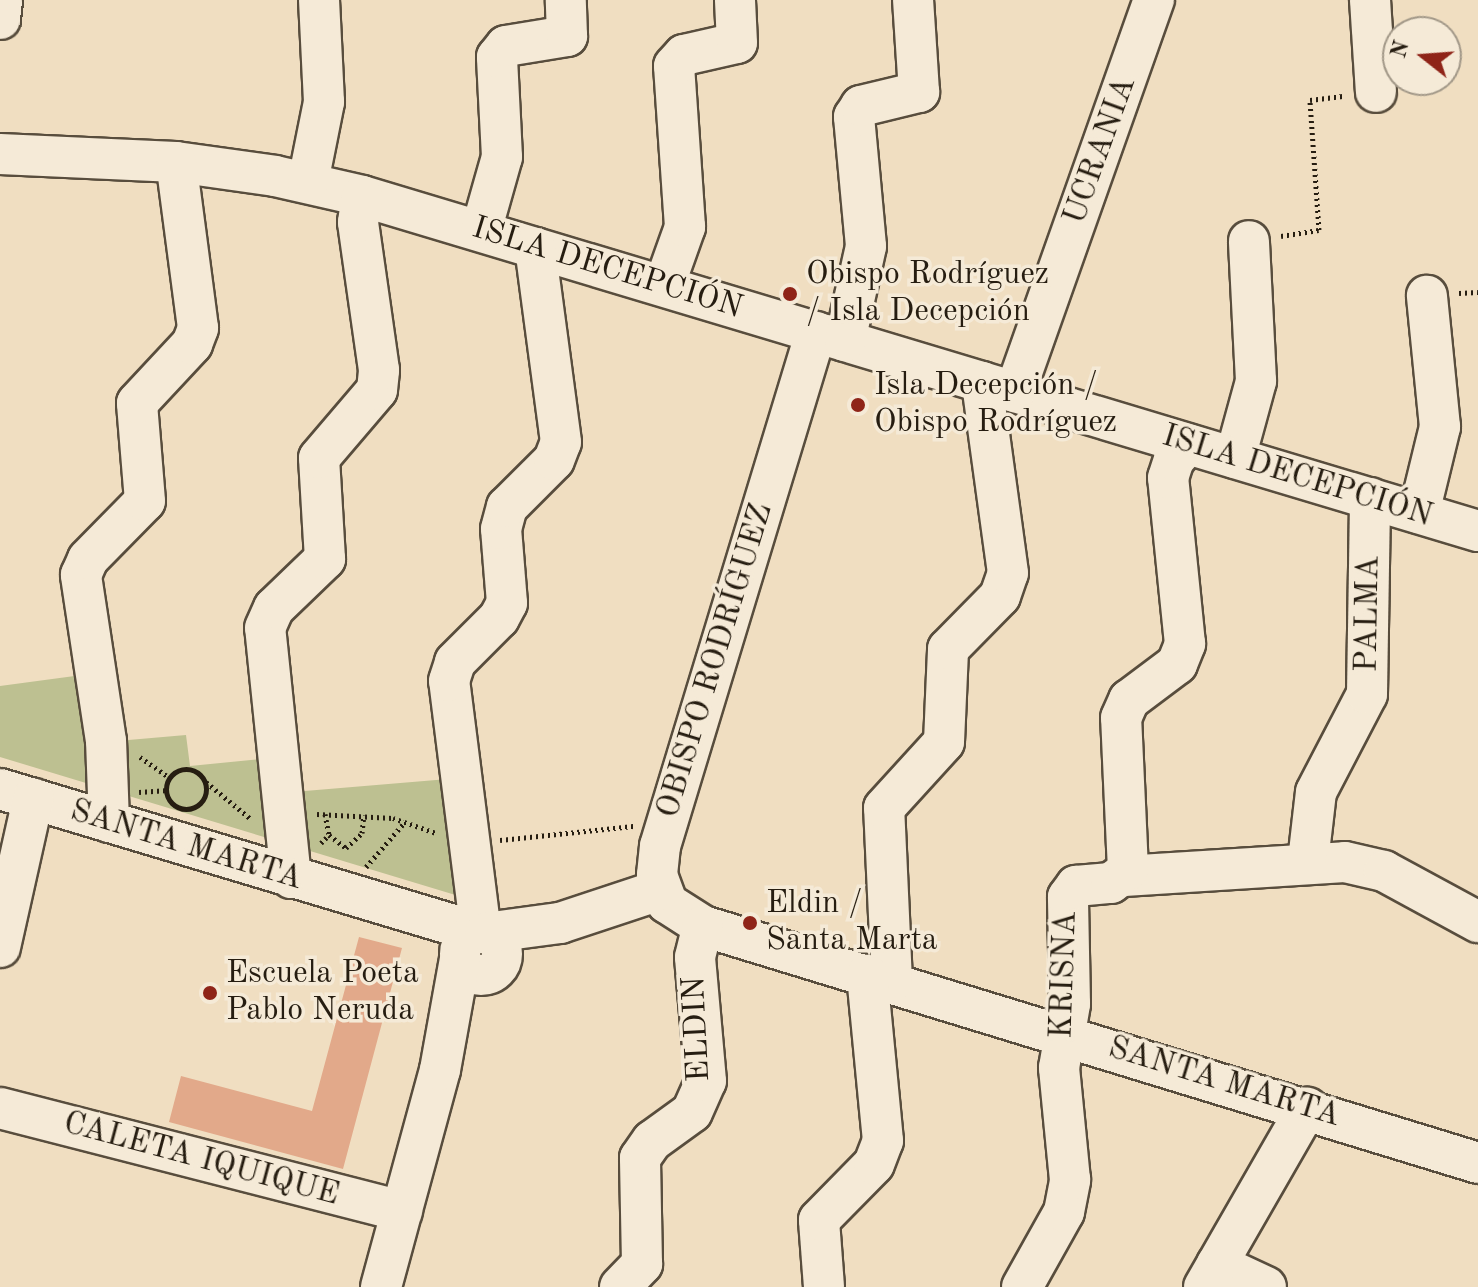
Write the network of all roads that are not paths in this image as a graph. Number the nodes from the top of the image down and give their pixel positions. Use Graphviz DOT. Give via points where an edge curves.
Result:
graph roads {
  1 [pos="2,0"];
  2 [pos="319,0"];
  3 [pos="566,0"];
  4 [pos="735,0"];
  5 [pos="913,0"];
  6 [pos="1154,0"];
  7 [pos="1370,0"];
  8 [pos="0,19"];
  9 [pos="1376,92"];
  10 [pos="0,154"];
  11 [pos="176,162"];
  12 [pos="308,182"];
  13 [pos="362,196"];
  14 [pos="481,231"];
  15 [pos="1249,241"];
  16 [pos="535,248"];
  17 [pos="664,286"];
  18 [pos="1427,296"];
  19 [pos="830,336"];
  20 [pos="999,387"];
  21 [pos="1188,444"];
  22 [pos="1235,458"];
  23 [pos="1370,498"];
  24 [pos="1419,513"];
  25 [pos="1478,531"];
  26 [pos="16,794"];
  27 [pos="109,822"];
  28 [pos="1308,861"];
  29 [pos="1124,876"];
  30 [pos="291,878"];
  31 [pos="660,890"];
  32 [pos="1478,922"];
  33 [pos="703,926"];
  34 [pos="0,947"];
  35 [pos="479,949"];
  36 [pos="880,979"];
  37 [pos="1065,1034"];
  38 [pos="0,1108"];
  39 [pos="1307,1108"];
  40 [pos="1478,1163"];
  41 [pos="402,1211"];
  42 [pos="1211,1275"];
  43 [pos="381,1287"];
  44 [pos="620,1287"];
  45 [pos="824,1287"];
  46 [pos="1022,1287"];
  47 [pos="1266,1287"];
  1 -- 8 [label="street"];
  2 -- 12 [label="street" via="324,102"];
  3 -- 14 [label="street" via="570,28 564,39 506,46 497,57 502,157"];
  4 -- 17 [label="street" via="737,43 684,55 674,66 685,227"];
  5 -- 19 [label="street, OBISPO RODRÍGUEZ" via="919,92 861,106 854,117 866,246"];
  6 -- 20 [label="street, UCRANIA"];
  7 -- 9 [label="street"];
  10 -- 11 [label="street, ISLA DECEPCIÓN"];
  11 -- 12 [label="street, ISLA DECEPCIÓN"];
  11 -- 27 [label="street" via="198,328 192,344 137,403 145,501 88,559 81,575 106,741"];
  12 -- 13 [label="street, ISLA DECEPCIÓN"];
  13 -- 14 [label="street, ISLA DECEPCIÓN"];
  13 -- 30 [label="street" via="358,222 379,370 377,390 319,458 325,559 274,608 265,628 306,813"];
  14 -- 16 [label="street, ISLA DECEPCIÓN"];
  15 -- 22 [label="street" via="1256,381"];
  16 -- 17 [label="street, ISLA DECEPCIÓN"];
  16 -- 35 [label="street" via="561,442 554,460 515,498 503,518 508,592 504,611 451,671 449,691"];
  17 -- 19 [label="street, ISLA DECEPCIÓN"];
  18 -- 24 [label="street" via="1440,427"];
  19 -- 20 [label="street, ISLA DECEPCIÓN"];
  19 -- 31 [label="street, OBISPO RODRÍGUEZ" via="660,846"];
  20 -- 21 [label="street, ISLA DECEPCIÓN"];
  20 -- 36 [label="street" via="1008,573 1000,596 948,649 944,742 884,808"];
  21 -- 22 [label="street, ISLA DECEPCIÓN"];
  21 -- 29 [label="street" via="1168,478 1185,644 1177,664 1129,700 1121,718 1130,857"];
  22 -- 23 [label="street, ISLA DECEPCIÓN"];
  23 -- 24 [label="street, ISLA DECEPCIÓN"];
  23 -- 28 [label="street, PALMA" via="1367,694 1316,792"];
  24 -- 25 [label="street, ISLA DECEPCIÓN"];
  26 -- 27 [label="street, SANTA MARTA"];
  26 -- 34 [label="street"];
  27 -- 30 [label="street, SANTA MARTA"];
  28 -- 29 [label="street, KRISNA" via="1149,878"];
  28 -- 32 [label="street, KRISNA" via="1384,871"];
  29 -- 37 [label="street, KRISNA" via="1111,883 1076,886 1068,897 1070,1004"];
  30 -- 35 [label="street, SANTA MARTA" via="358,899"];
  31 -- 33 [label="street, SANTA MARTA" via="678,913"];
  31 -- 35 [label="street"];
  33 -- 36 [label="street, SANTA MARTA"];
  33 -- 44 [label="street, ELDIN" via="695,957 703,1094 692,1112 652,1141 640,1158 642,1264"];
  35 -- 41 [label="street"];
  36 -- 37 [label="street, SANTA MARTA"];
  36 -- 45 [label="street" via="883,1141 874,1164 819,1220"];
  37 -- 39 [label="street, SANTA MARTA"];
  37 -- 46 [label="street, KRISNA" via="1059,1068 1068,1198"];
  38 -- 41 [label="street, CALETA IQUIQUE"];
  39 -- 40 [label="street, SANTA MARTA"];
  39 -- 42 [label="street"];
  41 -- 43 [label="street"];
  42 -- 47 [label="street"];
}
